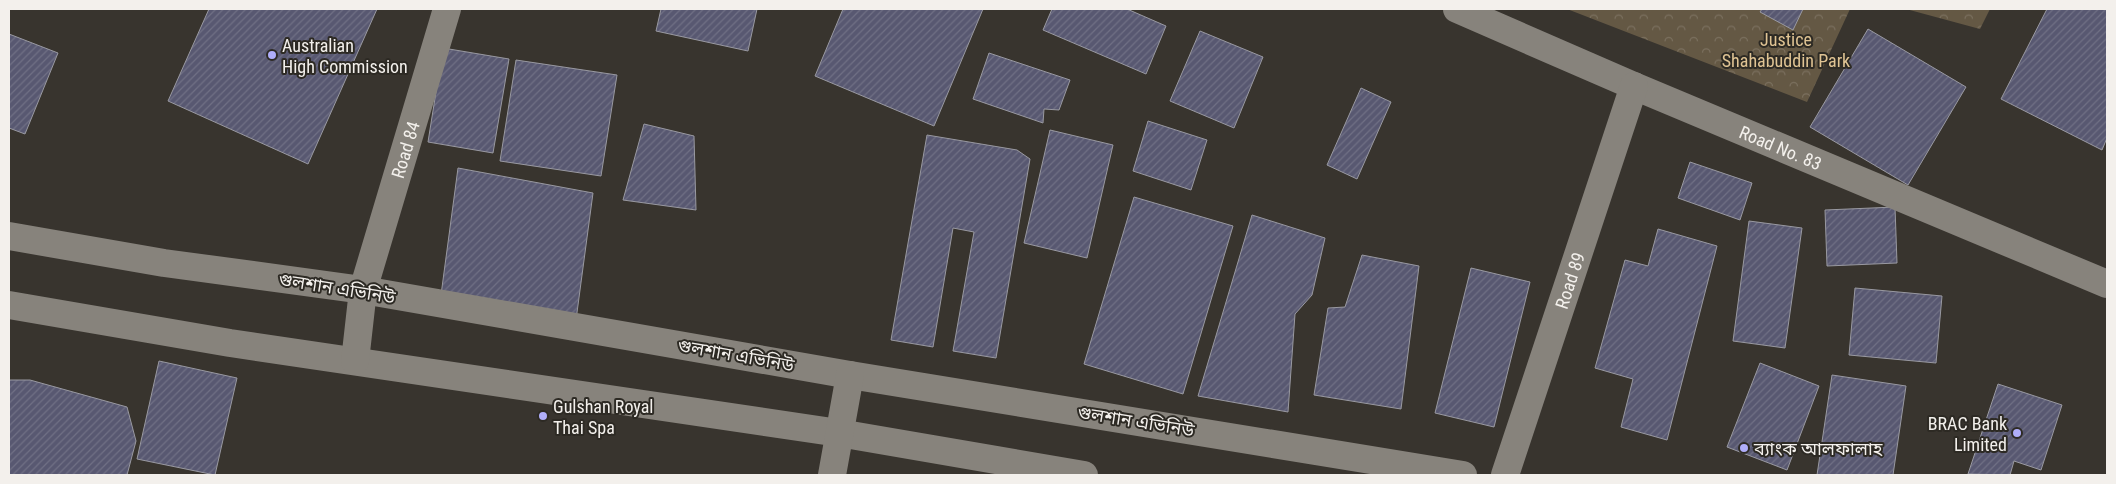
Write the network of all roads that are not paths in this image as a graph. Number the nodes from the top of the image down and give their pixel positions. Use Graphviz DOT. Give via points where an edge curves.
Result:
graph roads {
  1 [pos="447,9"];
  2 [pos="1456,9"];
  3 [pos="1634,86"];
  4 [pos="9,236"];
  5 [pos="2107,284"];
  6 [pos="363,290"];
  7 [pos="9,305"];
  8 [pos="355,361"];
  9 [pos="850,375"];
  10 [pos="839,434"];
  11 [pos="832,475"];
  12 [pos="1084,475"];
  13 [pos="1464,475"];
  14 [pos="1505,475"];
  1 -- 6 [label="street, Road 84"];
  2 -- 3 [label="street, Road No. 83"];
  3 -- 5 [label="street, Road No. 83"];
  3 -- 14 [label="street, Road 89"];
  4 -- 6 [label="street, গুলশান এভিনিউ" via="164,263"];
  6 -- 8 [label="street, Road 84"];
  6 -- 9 [label="street, গুলশান এভিনিউ"];
  7 -- 8 [label="street"];
  8 -- 10 [label="street"];
  9 -- 10 [label="street"];
  9 -- 13 [label="street, গুলশান এভিনিউ"];
  10 -- 11 [label="street"];
  10 -- 12 [label="street"];
}
